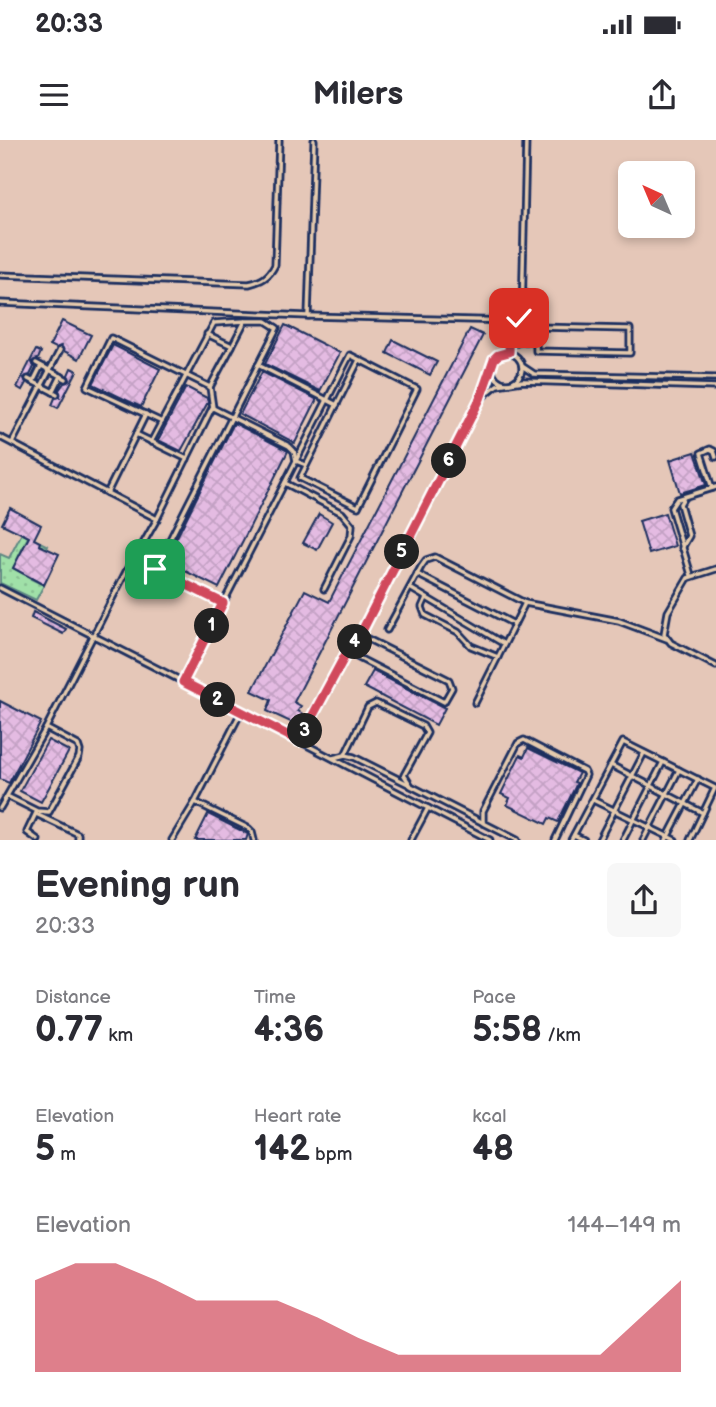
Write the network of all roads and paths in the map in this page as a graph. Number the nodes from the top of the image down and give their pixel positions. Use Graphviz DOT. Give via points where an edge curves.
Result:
graph roads {
  1 [pos="279,140"];
  2 [pos="314,140"];
  3 [pos="526,140"];
  4 [pos="0,275"];
  5 [pos="0,303"];
  6 [pos="308,316"];
  7 [pos="245,321"];
  8 [pos="510,322"];
  9 [pos="510,328"];
  10 [pos="208,334"];
  11 [pos="536,340"];
  12 [pos="510,345"];
  13 [pos="232,346"];
  14 [pos="60,350"];
  15 [pos="509,352"];
  16 [pos="359,360"];
  17 [pos="36,363"];
  18 [pos="258,365"];
  19 [pos="492,365"];
  20 [pos="41,366"];
  21 [pos="522,366"];
  22 [pos="50,370"];
  23 [pos="186,375"];
  24 [pos="716,378"];
  25 [pos="28,379"];
  26 [pos="33,382"];
  27 [pos="509,383"];
  28 [pos="41,386"];
  29 [pos="210,387"];
  30 [pos="716,387"];
  31 [pos="480,399"];
  32 [pos="327,400"];
  33 [pos="337,405"];
  34 [pos="212,408"];
  35 [pos="146,414"];
  36 [pos="232,417"];
  37 [pos="162,422"];
  38 [pos="136,434"];
  39 [pos="0,437"];
  40 [pos="151,442"];
  41 [pos="12,443"];
  42 [pos="716,457"];
  43 [pos="187,459"];
  44 [pos="296,461"];
  45 [pos="306,465"];
  46 [pos="285,482"];
  47 [pos="714,488"];
  48 [pos="107,493"];
  49 [pos="685,497"];
  50 [pos="157,519"];
  51 [pos="682,548"];
  52 [pos="140,549"];
  53 [pos="133,558"];
  54 [pos="140,562"];
  55 [pos="155,569"];
  56 [pos="716,569"];
  57 [pos="417,574"];
  58 [pos="691,575"];
  59 [pos="0,588"];
  60 [pos="409,588"];
  61 [pos="324,589"];
  62 [pos="426,598"];
  63 [pos="223,603"];
  64 [pos="525,603"];
  65 [pos="514,624"];
  66 [pos="387,629"];
  67 [pos="93,635"];
  68 [pos="360,635"];
  69 [pos="667,639"];
  70 [pos="504,644"];
  71 [pos="347,652"];
  72 [pos="498,657"];
  73 [pos="716,666"];
  74 [pos="183,682"];
  75 [pos="475,703"];
  76 [pos="241,712"];
  77 [pos="46,728"];
  78 [pos="299,741"];
  79 [pos="644,753"];
  80 [pos="345,755"];
  81 [pos="331,759"];
  82 [pos="663,762"];
  83 [pos="611,765"];
  84 [pos="679,770"];
  85 [pos="632,776"];
  86 [pos="698,779"];
  87 [pos="411,786"];
  88 [pos="651,786"];
  89 [pos="667,794"];
  90 [pos="7,796"];
  91 [pos="593,800"];
  92 [pos="195,802"];
  93 [pos="685,803"];
  94 [pos="0,808"];
  95 [pos="428,808"];
  96 [pos="615,810"];
  97 [pos="483,811"];
  98 [pos="36,812"];
  99 [pos="703,813"];
  100 [pos="474,818"];
  101 [pos="633,820"];
  102 [pos="483,823"];
  103 [pos="650,828"];
  104 [pos="573,838"];
  105 [pos="667,838"];
  106 [pos="38,840"];
  107 [pos="78,840"];
  108 [pos="172,840"];
  109 [pos="254,840"];
  110 [pos="411,840"];
  111 [pos="490,840"];
  112 [pos="517,840"];
  113 [pos="555,840"];
  114 [pos="584,840"];
  115 [pos="599,840"];
  116 [pos="623,840"];
  117 [pos="643,840"];
  118 [pos="675,840"];
  119 [pos="690,840"];
  1 -- 4 [label="lane" via="275,265 260,282"];
  2 -- 6 [label="lane"];
  3 -- 8 [label="lane" via="522,315"];
  5 -- 6 [label="lane"];
  6 -- 8 [label="lane"];
  7 -- 10 [label="lane" via="214,323"];
  7 -- 13 [label="lane"];
  7 -- 18 [label="lane" via="265,321 277,327"];
  8 -- 9 [label="lane"];
  9 -- 11 [label="lane"];
  9 -- 12 [label="lane"];
  10 -- 13 [label="lane"];
  10 -- 23 [label="lane"];
  11 -- 11 [label="lane" via="536,351 630,352 631,329 537,327"];
  11 -- 12 [label="lane"];
  12 -- 15 [label="lane"];
  13 -- 29 [label="lane"];
  14 -- 22 [label="lane"];
  15 -- 19 [label="lane" via="498,355"];
  15 -- 21 [label="lane"];
  16 -- 32 [label="lane" via="350,355"];
  16 -- 33 [label="lane"];
  16 -- 45 [label="lane" via="417,389 358,507 300,478"];
  17 -- 20 [label="lane"];
  18 -- 32 [label="lane"];
  18 -- 36 [label="lane"];
  19 -- 27 [label="lane" via="494,376"];
  19 -- 31 [label="lane"];
  20 -- 22 [label="lane"];
  20 -- 26 [label="lane"];
  21 -- 24 [label="lane" via="534,373"];
  21 -- 27 [label="lane" via="517,379"];
  22 -- 28 [label="lane"];
  22 -- 28 [label="lane" via="63,377 55,393"];
  23 -- 29 [label="lane"];
  23 -- 35 [label="lane" via="111,338 87,387"];
  23 -- 37 [label="lane"];
  25 -- 26 [label="lane"];
  26 -- 28 [label="lane"];
  27 -- 30 [label="lane"];
  27 -- 31 [label="lane" via="497,385"];
  28 -- 41 [label="lane"];
  29 -- 34 [label="lane"];
  31 -- 68 [label="lane"];
  32 -- 33 [label="lane"];
  32 -- 44 [label="lane"];
  33 -- 45 [label="lane"];
  34 -- 36 [label="lane"];
  34 -- 43 [label="lane"];
  35 -- 37 [label="lane"];
  35 -- 38 [label="lane"];
  36 -- 44 [label="lane" via="289,446"];
  36 -- 55 [label="lane"];
  37 -- 40 [label="lane"];
  38 -- 40 [label="lane"];
  38 -- 48 [label="lane"];
  39 -- 41 [label="lane"];
  40 -- 43 [label="lane"];
  41 -- 48 [label="lane"];
  42 -- 47 [label="lane" via="710,449 701,453"];
  43 -- 50 [label="lane"];
  44 -- 45 [label="lane"];
  44 -- 46 [label="lane"];
  46 -- 61 [label="lane" via="342,513 352,525"];
  46 -- 63 [label="lane"];
  47 -- 49 [label="lane"];
  48 -- 50 [label="lane"];
  49 -- 51 [label="lane" via="680,504 689,536"];
  49 -- 51 [label="lane" via="673,502 670,513"];
  50 -- 52 [label="lane"];
  51 -- 58 [label="lane"];
  52 -- 53 [label="lane"];
  52 -- 54 [label="lane"];
  53 -- 54 [label="lane"];
  53 -- 67 [label="lane"];
  54 -- 55 [label="lane"];
  55 -- 63 [label="lane"];
  56 -- 58 [label="lane"];
  57 -- 60 [label="lane"];
  57 -- 64 [label="lane" via="426,560 435,557"];
  57 -- 65 [label="lane"];
  58 -- 69 [label="lane" via="668,612"];
  59 -- 67 [label="lane"];
  60 -- 62 [label="lane"];
  60 -- 66 [label="lane"];
  62 -- 70 [label="lane"];
  62 -- 72 [label="lane" via="425,615 458,632 471,646"];
  63 -- 74 [label="lane"];
  64 -- 65 [label="lane"];
  64 -- 69 [label="lane" via="619,621"];
  65 -- 70 [label="lane"];
  67 -- 74 [label="lane"];
  67 -- 77 [label="lane"];
  68 -- 71 [label="lane"];
  68 -- 71 [label="lane" via="449,680 452,688 444,702"];
  69 -- 73 [label="lane"];
  70 -- 72 [label="lane"];
  71 -- 78 [label="lane"];
  72 -- 75 [label="lane"];
  74 -- 76 [label="lane"];
  76 -- 78 [label="lane"];
  76 -- 92 [label="lane"];
  77 -- 90 [label="lane"];
  77 -- 98 [label="lane" via="74,741 80,751 53,807"];
  78 -- 81 [label="lane"];
  79 -- 82 [label="lane"];
  79 -- 83 [label="lane" via="623,742"];
  79 -- 85 [label="lane"];
  80 -- 81 [label="lane"];
  80 -- 87 [label="lane"];
  80 -- 87 [label="lane" via="376,703 423,726 427,733 404,775"];
  81 -- 95 [label="lane"];
  82 -- 84 [label="lane"];
  82 -- 88 [label="lane"];
  83 -- 85 [label="lane"];
  83 -- 91 [label="lane"];
  84 -- 86 [label="lane"];
  84 -- 89 [label="lane"];
  85 -- 88 [label="lane"];
  85 -- 96 [label="lane"];
  86 -- 93 [label="lane"];
  86 -- 99 [label="lane" via="715,788"];
  87 -- 100 [label="lane"];
  88 -- 89 [label="lane"];
  88 -- 101 [label="lane"];
  89 -- 93 [label="lane"];
  89 -- 103 [label="lane"];
  90 -- 94 [label="lane"];
  90 -- 98 [label="lane"];
  91 -- 96 [label="lane"];
  91 -- 104 [label="lane"];
  92 -- 108 [label="lane"];
  92 -- 109 [label="lane" via="248,828"];
  93 -- 99 [label="lane"];
  93 -- 105 [label="lane"];
  95 -- 110 [label="lane"];
  95 -- 111 [label="lane"];
  96 -- 101 [label="lane"];
  96 -- 115 [label="lane"];
  97 -- 100 [label="lane"];
  97 -- 102 [label="lane"];
  97 -- 113 [label="lane" via="518,743 524,740 586,775"];
  98 -- 106 [label="lane" via="27,832"];
  98 -- 107 [label="lane" via="78,834"];
  99 -- 119 [label="lane"];
  100 -- 102 [label="lane"];
  101 -- 103 [label="lane"];
  101 -- 116 [label="lane"];
  102 -- 112 [label="lane"];
  103 -- 105 [label="lane"];
  103 -- 117 [label="lane"];
  104 -- 114 [label="lane"];
  105 -- 118 [label="lane"];
}
